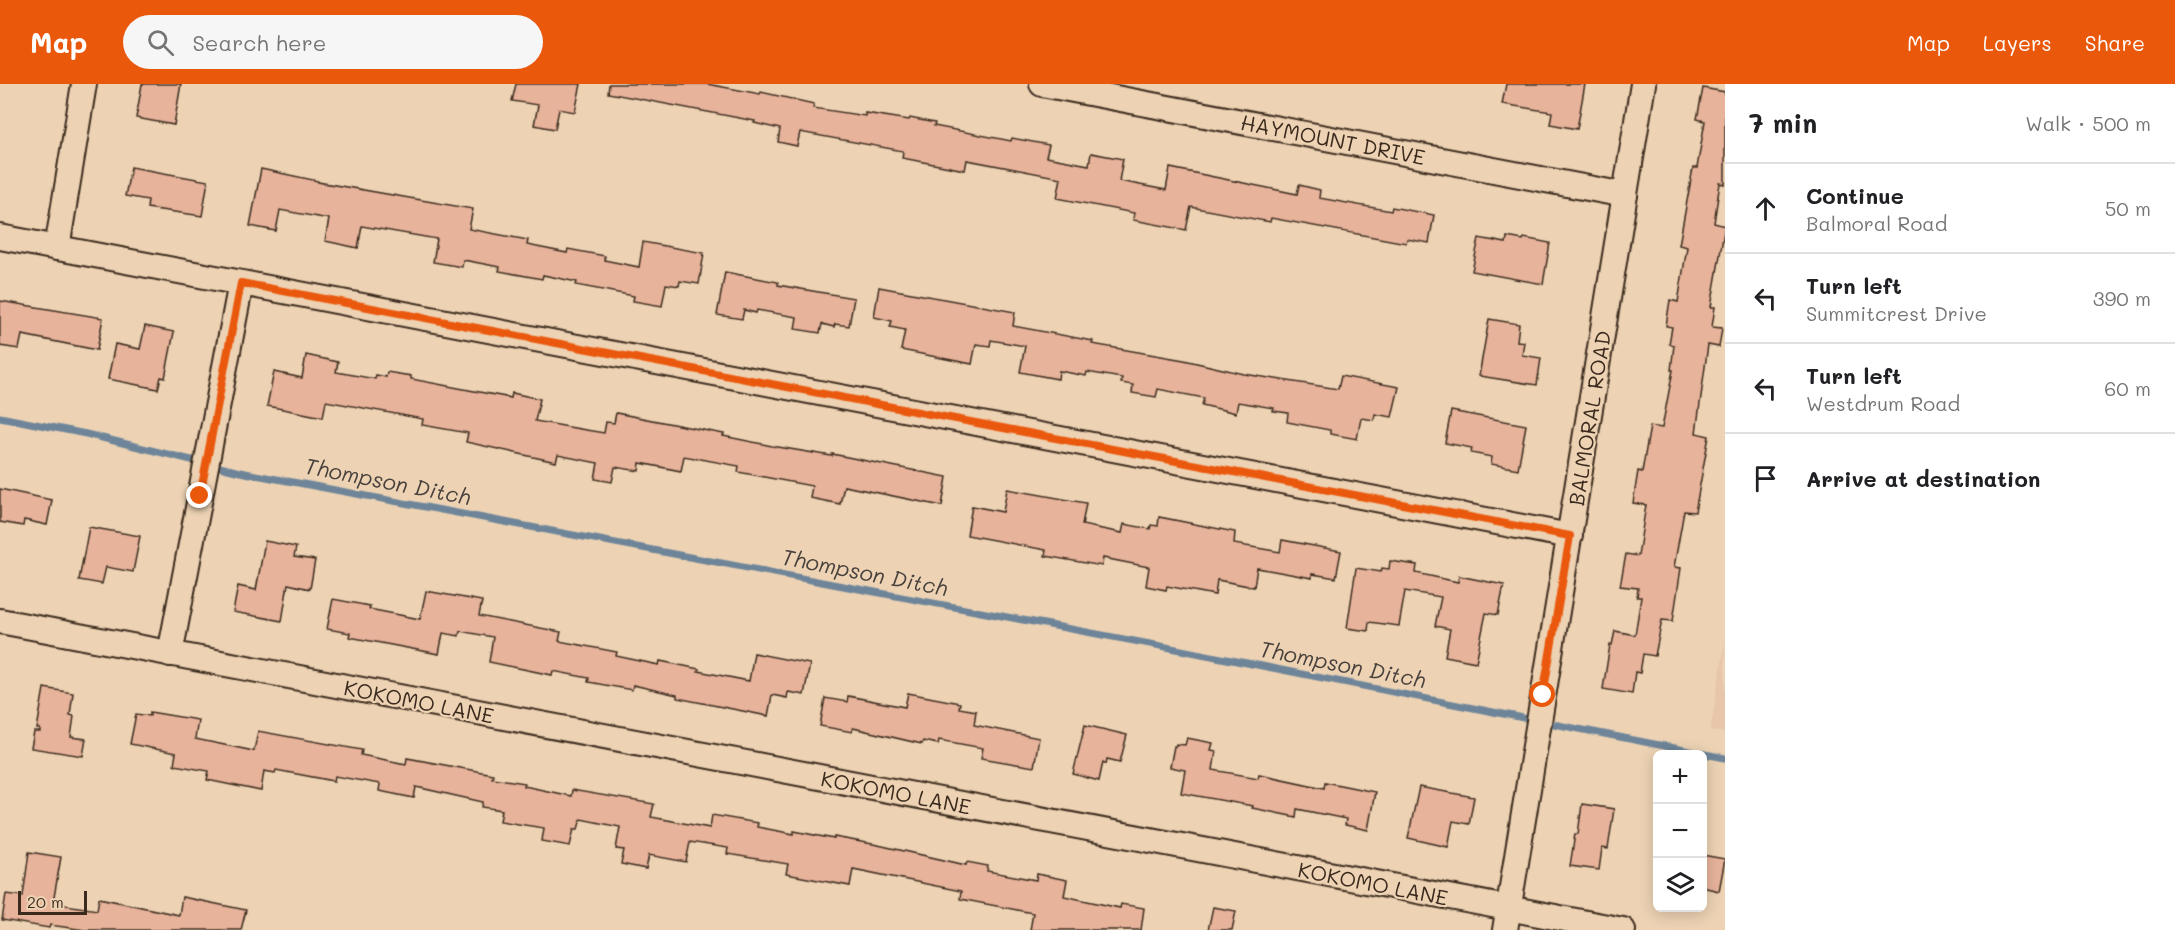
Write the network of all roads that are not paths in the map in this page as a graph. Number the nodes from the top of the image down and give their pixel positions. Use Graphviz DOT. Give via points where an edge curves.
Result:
graph roads {
  1 [pos="84,84"];
  2 [pos="1042,84"];
  3 [pos="1643,84"];
  4 [pos="1625,195"];
  5 [pos="0,237"];
  6 [pos="57,248"];
  7 [pos="241,283"];
  8 [pos="1570,536"];
  9 [pos="0,621"];
  10 [pos="170,654"];
  11 [pos="1506,919"];
  12 [pos="1623,930"];
  1 -- 6 [label="street"];
  2 -- 4 [label="street, HAYMOUNT DRIVE"];
  3 -- 4 [label="street, BALMORAL ROAD"];
  4 -- 8 [label="street, BALMORAL ROAD"];
  5 -- 6 [label="street"];
  6 -- 7 [label="street"];
  7 -- 8 [label="street"];
  7 -- 10 [label="street"];
  8 -- 11 [label="street, BALMORAL ROAD"];
  9 -- 10 [label="street, KOKOMO LANE"];
  10 -- 11 [label="street, KOKOMO LANE"];
  11 -- 12 [label="street, KOKOMO LANE"];
}
